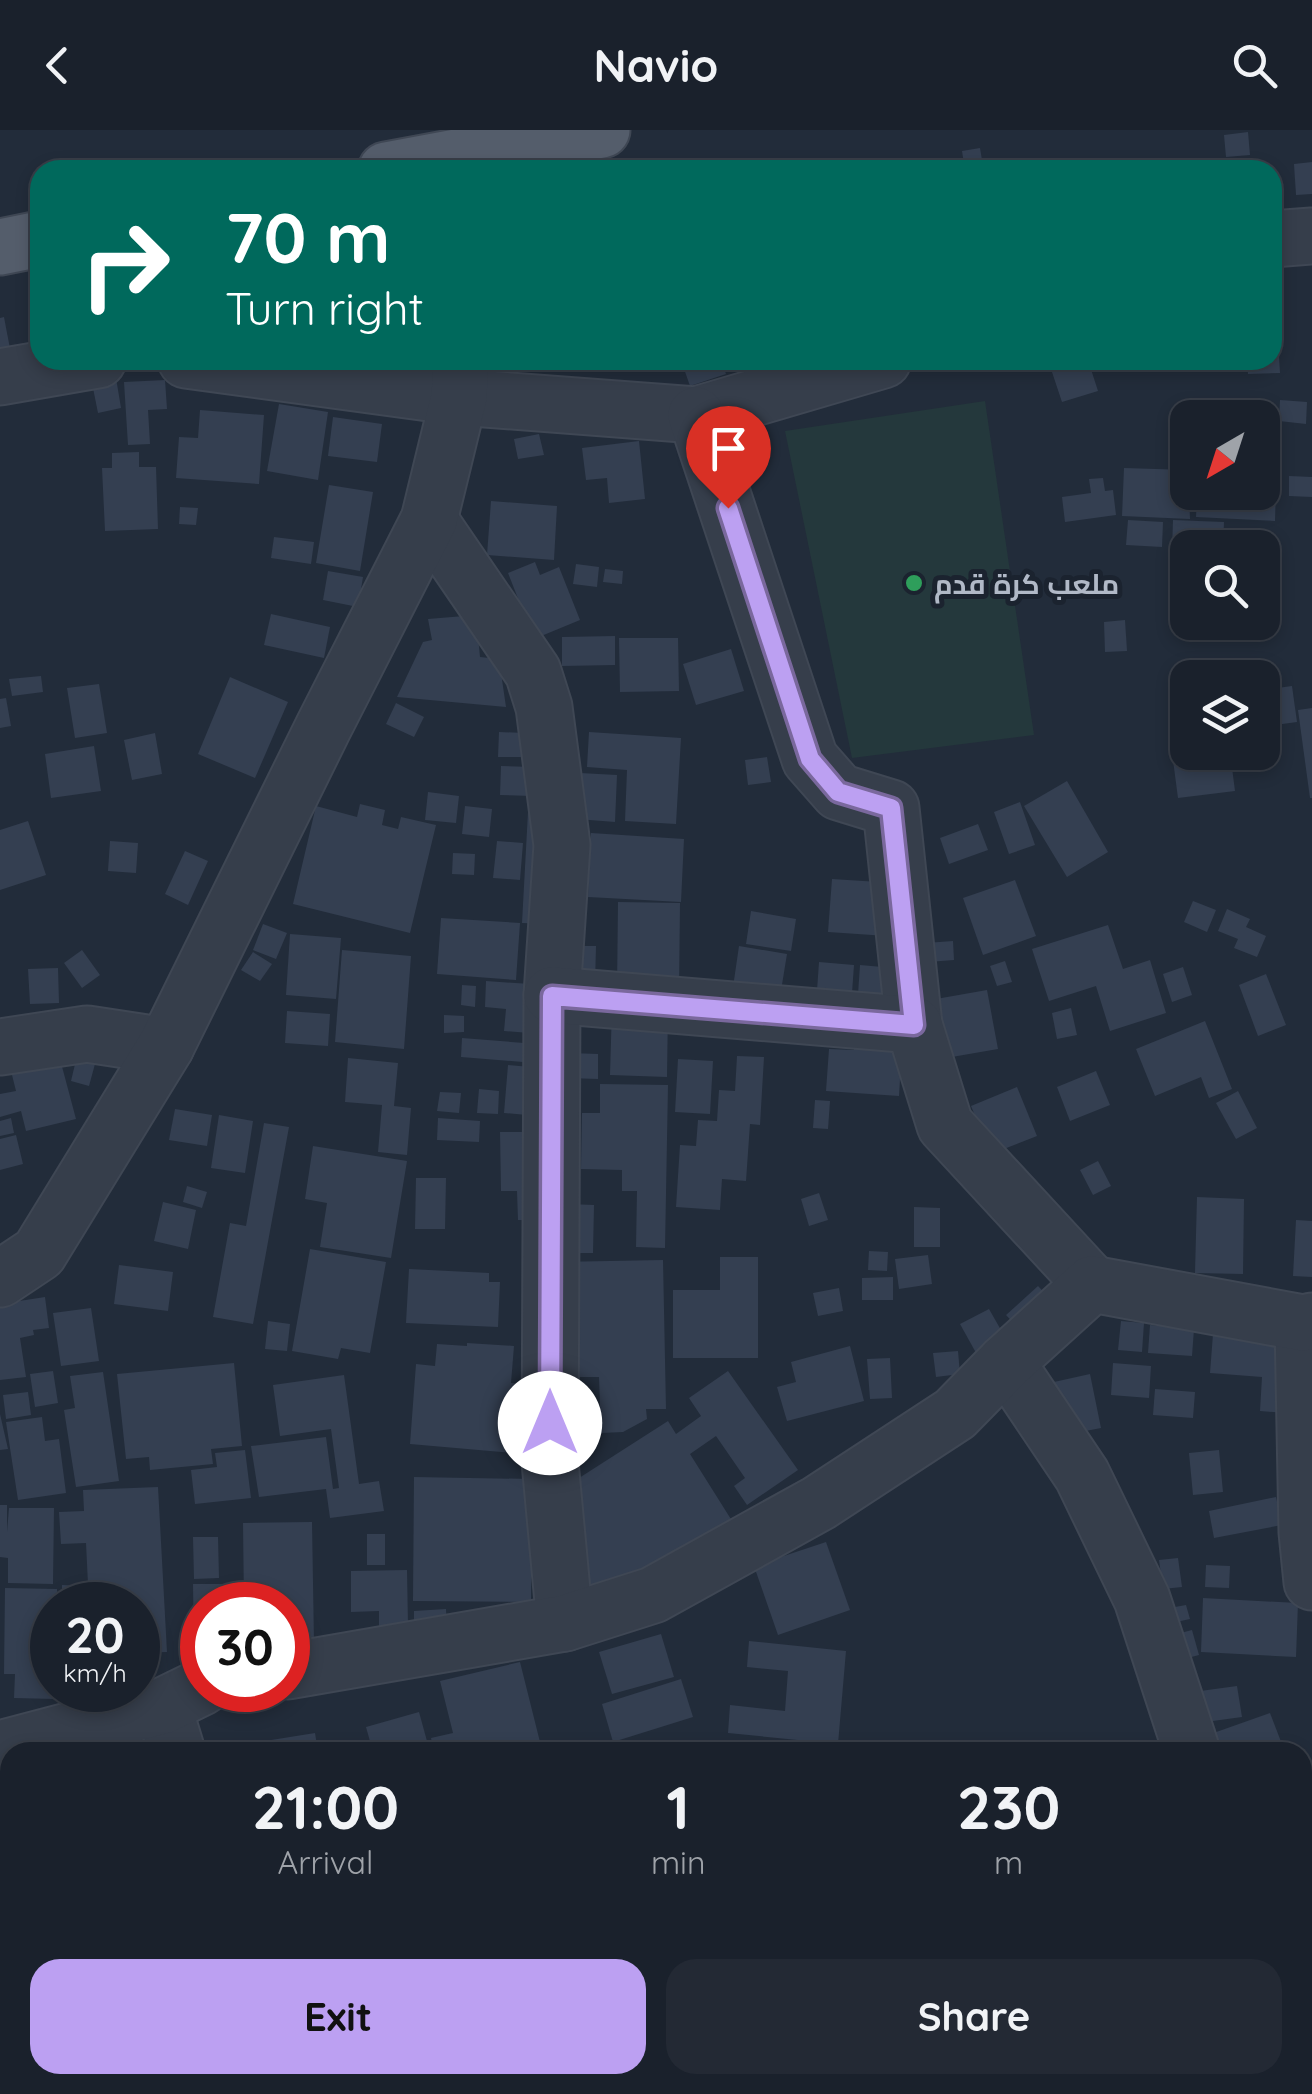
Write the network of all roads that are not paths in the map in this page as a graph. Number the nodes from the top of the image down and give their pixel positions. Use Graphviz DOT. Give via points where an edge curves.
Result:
graph roads {
  1 [pos="602,130"];
  2 [pos="471,160"];
  3 [pos="1312,236"];
  4 [pos="1282,238"];
  5 [pos="30,241"];
  6 [pos="0,247"];
  7 [pos="40,370"];
  8 [pos="330,370"];
  9 [pos="849,370"];
  10 [pos="0,377"];
  11 [pos="460,379"];
  12 [pos="696,415"];
  13 [pos="430,520"];
  14 [pos="552,996"];
  15 [pos="914,1025"];
  16 [pos="166,1046"];
  17 [pos="0,1048"];
  18 [pos="0,1278"];
  19 [pos="1092,1284"];
  20 [pos="1308,1322"];
  21 [pos="1006,1362"];
  22 [pos="1312,1582"];
  23 [pos="565,1624"];
  24 [pos="310,1667"];
  25 [pos="181,1715"];
  26 [pos="37,1742"];
  27 [pos="1189,1742"];
  1 -- 2 [label="main road"];
  3 -- 4 [label="street"];
  5 -- 6 [label="main road"];
  7 -- 10 [label="street"];
  8 -- 11 [label="street"];
  9 -- 12 [label="street"];
  11 -- 12 [label="street"];
  11 -- 13 [label="street"];
  12 -- 15 [label="street" via="810,759 838,792 891,808"];
  13 -- 14 [label="street" via="533,672 544,708 562,845"];
  13 -- 16 [label="street"];
  14 -- 15 [label="street"];
  14 -- 23 [label="street" via="550,1462"];
  15 -- 19 [label="street" via="945,1125"];
  16 -- 17 [label="street" via="87,1034"];
  16 -- 18 [label="street" via="39,1253"];
  19 -- 20 [label="street"];
  19 -- 21 [label="street"];
  20 -- 22 [label="street"];
  21 -- 23 [label="street" via="954,1414 820,1503 654,1595"];
  21 -- 27 [label="street" via="1082,1476 1142,1599"];
  23 -- 24 [label="street"];
  25 -- 26 [label="street"];
}
